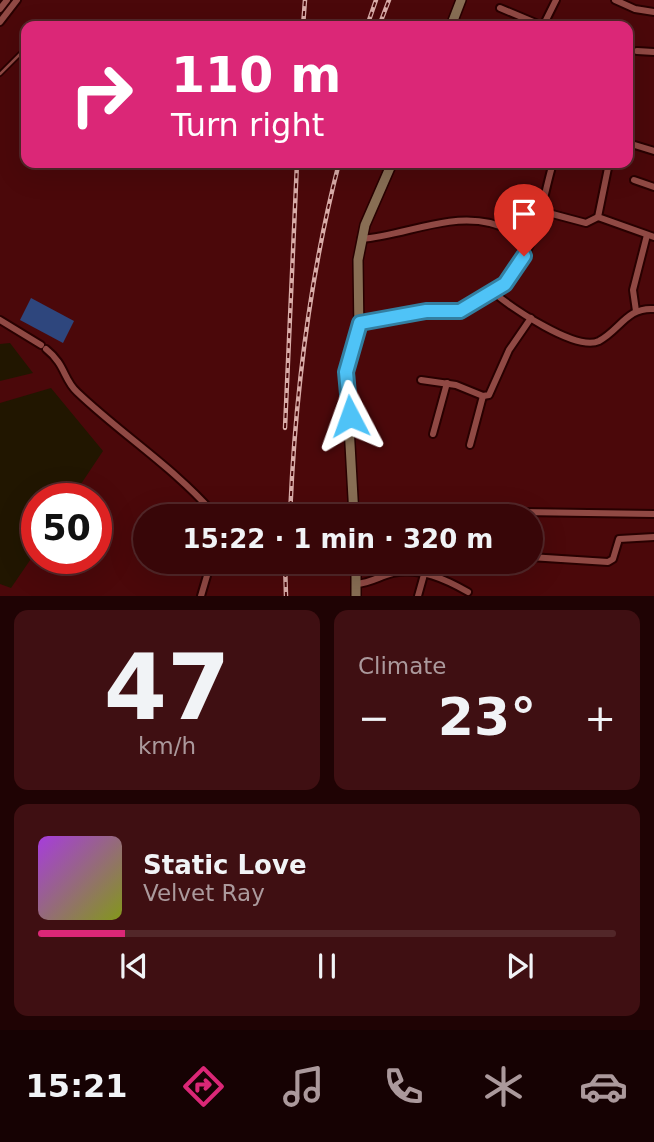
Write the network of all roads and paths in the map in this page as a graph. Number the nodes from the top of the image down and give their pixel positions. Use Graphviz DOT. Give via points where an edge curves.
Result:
graph roads {
  1 [pos="7,0"];
  2 [pos="17,0"];
  3 [pos="461,0"];
  4 [pos="556,0"];
  5 [pos="615,0"];
  6 [pos="500,8"];
  7 [pos="0,9"];
  8 [pos="654,12"];
  9 [pos="452,21"];
  10 [pos="531,21"];
  11 [pos="546,21"];
  12 [pos="0,22"];
  13 [pos="637,51"];
  14 [pos="654,52"];
  15 [pos="21,53"];
  16 [pos="0,74"];
  17 [pos="633,145"];
  18 [pos="654,151"];
  19 [pos="390,168"];
  20 [pos="552,168"];
  21 [pos="608,168"];
  22 [pos="634,180"];
  23 [pos="654,187"];
  24 [pos="541,211"];
  25 [pos="598,217"];
  26 [pos="651,236"];
  27 [pos="361,239"];
  28 [pos="531,239"];
  29 [pos="493,292"];
  30 [pos="654,309"];
  31 [pos="636,311"];
  32 [pos="531,318"];
  33 [pos="0,320"];
  34 [pos="360,323"];
  35 [pos="421,380"];
  36 [pos="447,383"];
  37 [pos="483,396"];
  38 [pos="433,434"];
  39 [pos="470,445"];
  40 [pos="205,504"];
  41 [pos="353,504"];
  42 [pos="543,512"];
  43 [pos="654,514"];
  44 [pos="654,537"];
  45 [pos="543,558"];
  46 [pos="207,574"];
  47 [pos="356,574"];
  48 [pos="424,575"];
  49 [pos="356,584"];
  50 [pos="468,592"];
  51 [pos="201,596"];
  52 [pos="356,596"];
  53 [pos="418,596"];
  1 -- 7 [label="street"];
  2 -- 12 [label="street"];
  3 -- 9 [label="main road"];
  4 -- 11 [label="street"];
  5 -- 8 [label="street"];
  6 -- 10 [label="street"];
  13 -- 14 [label="street"];
  15 -- 16 [label="lane"];
  17 -- 18 [label="street"];
  19 -- 27 [label="main road"];
  20 -- 24 [label="street"];
  21 -- 25 [label="street"];
  22 -- 23 [label="street"];
  24 -- 25 [label="street" via="586,223"];
  24 -- 28 [label="street"];
  25 -- 26 [label="street"];
  26 -- 31 [label="street" via="633,290"];
  27 -- 28 [label="street" via="464,221 489,223"];
  27 -- 34 [label="main road"];
  28 -- 29 [label="street" via="513,277"];
  29 -- 32 [label="street"];
  29 -- 34 [label="street" via="460,311 426,311"];
  30 -- 31 [label="street"];
  31 -- 32 [label="street" via="594,343"];
  32 -- 37 [label="street" via="509,350 489,395"];
  33 -- 40 [label="street" via="61,360 74,389"];
  34 -- 41 [label="main road" via="346,372"];
  35 -- 36 [label="street"];
  36 -- 37 [label="street"];
  36 -- 38 [label="street"];
  37 -- 39 [label="street"];
  42 -- 43 [label="street"];
  44 -- 45 [label="street" via="620,539 608,562"];
  46 -- 51 [label="street"];
  47 -- 49 [label="main road"];
  48 -- 49 [label="street" via="394,573"];
  48 -- 50 [label="street" via="440,577"];
  48 -- 53 [label="street"];
  49 -- 52 [label="main road"];
}
